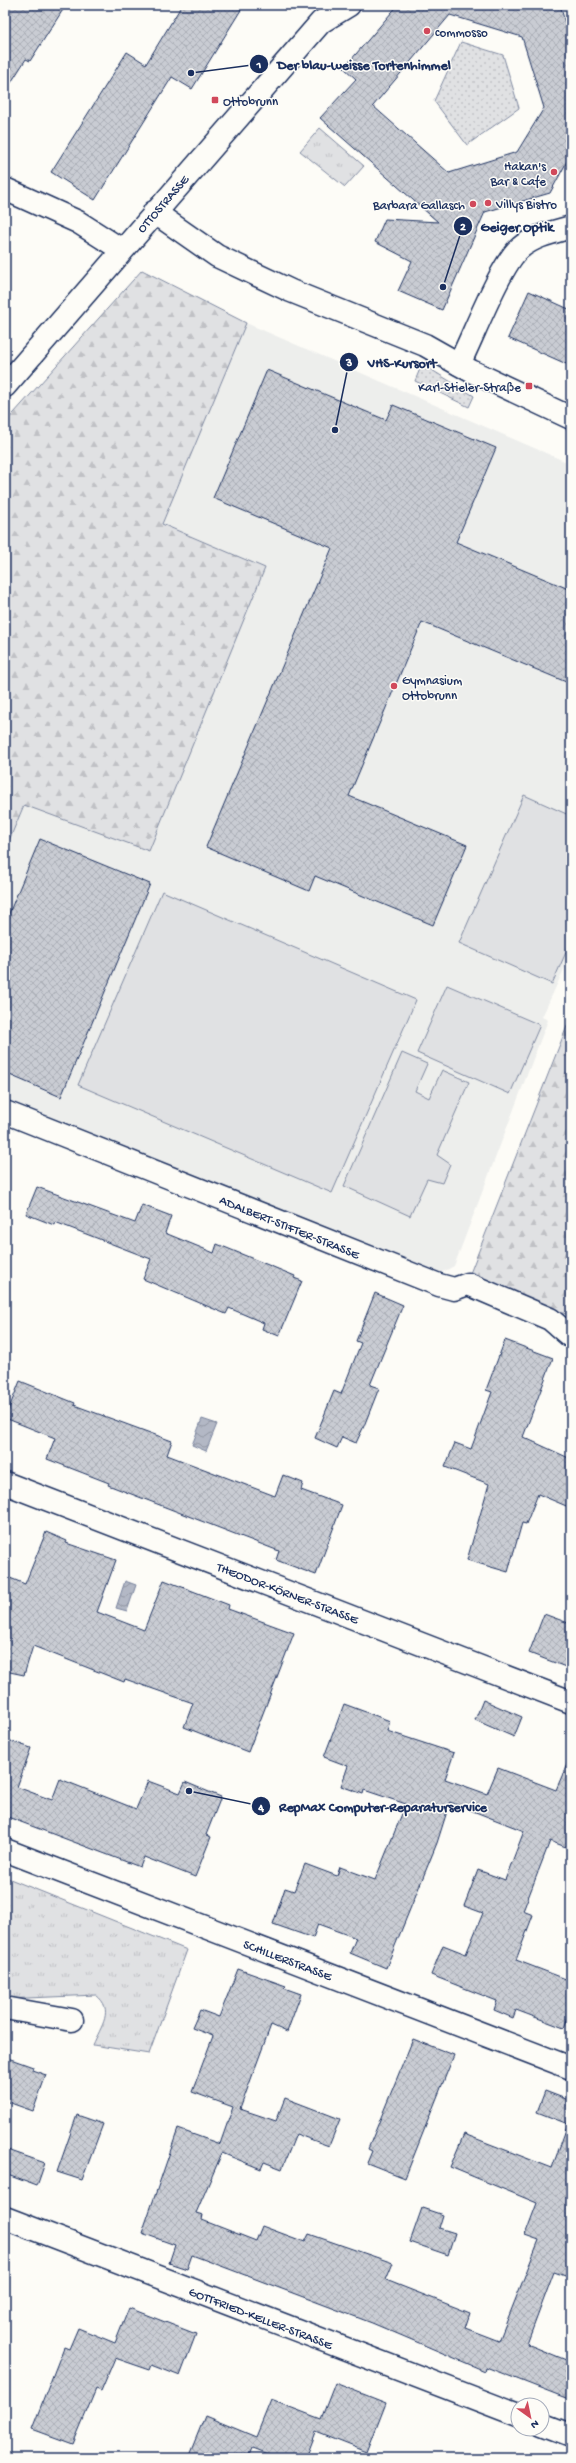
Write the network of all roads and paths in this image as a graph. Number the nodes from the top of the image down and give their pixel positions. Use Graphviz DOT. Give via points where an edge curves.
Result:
graph roads {
  1 [pos="349,5"];
  2 [pos="323,13"];
  3 [pos="5,190"];
  4 [pos="154,212"];
  5 [pos="571,227"];
  6 [pos="122,250"];
  7 [pos="459,364"];
  8 [pos="5,386"];
  9 [pos="571,418"];
  10 [pos="5,1112"];
  11 [pos="571,1337"];
  12 [pos="5,1483"];
  13 [pos="571,1702"];
  14 [pos="5,1850"];
  15 [pos="5,2008"];
  16 [pos="72,2020"];
  17 [pos="571,2068"];
  18 [pos="5,2218"];
  19 [pos="510,2412"];
  20 [pos="550,2427"];
  21 [pos="571,2435"];
  1 -- 2 [label="street, OTTOSTRASSE"];
  2 -- 4 [label="street, OTTOSTRASSE"];
  3 -- 6 [label="street" via="78,222"];
  4 -- 6 [label="street, OTTOSTRASSE"];
  4 -- 7 [label="street" via="217,256 291,291 425,344"];
  5 -- 7 [label="street" via="534,239 519,248 507,264"];
  6 -- 8 [label="street, OTTOSTRASSE"];
  7 -- 9 [label="street"];
  10 -- 11 [label="street, ADALBERT-STIFTER-STRASSE" via="439,1285 454,1289 468,1284 550,1319"];
  12 -- 13 [label="street, THEODOR-KÖRNER-STRASSE"];
  14 -- 17 [label="street, SCHILLERSTRASSE"];
  15 -- 16 [label="street"];
  18 -- 19 [label="street, GOTTFRIED-KELLER-STRASSE"];
  20 -- 21 [label="street"];
}
